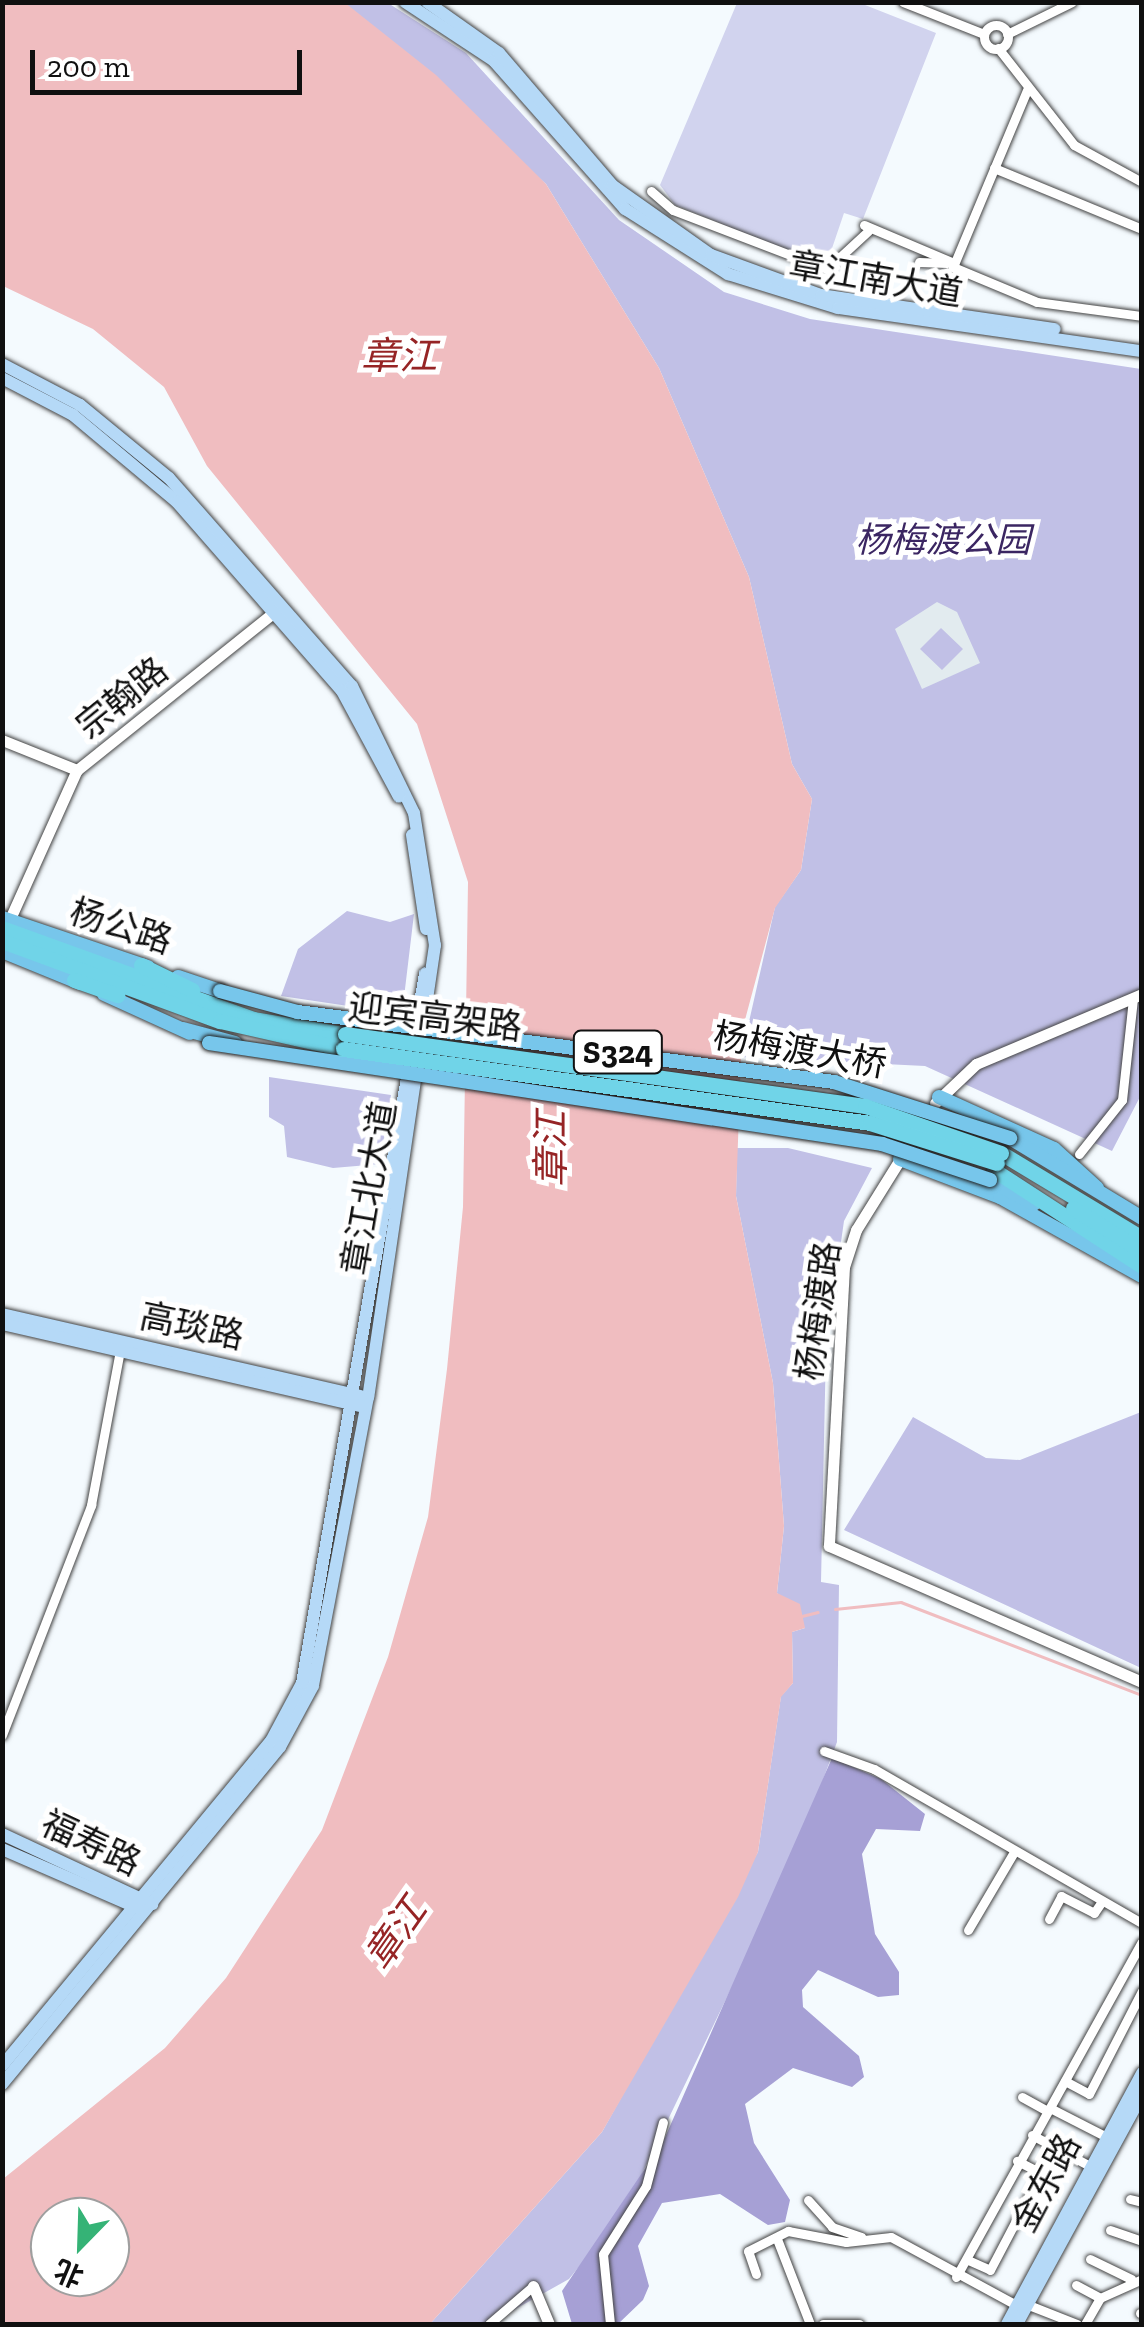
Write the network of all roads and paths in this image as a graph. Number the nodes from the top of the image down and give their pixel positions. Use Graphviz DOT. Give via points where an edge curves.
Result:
graph roads {
  1 [pos="405,2"];
  2 [pos="427,2"];
  3 [pos="902,2"];
  4 [pos="1072,2"];
  5 [pos="984,34"];
  6 [pos="1007,34"];
  7 [pos="998,48"];
  8 [pos="1027,90"];
  9 [pos="994,168"];
  10 [pos="1142,182"];
  11 [pos="651,191"];
  12 [pos="1142,229"];
  13 [pos="919,262"];
  14 [pos="954,263"];
  15 [pos="801,295"];
  16 [pos="1142,316"];
  17 [pos="1142,342"];
  18 [pos="1142,351"];
  19 [pos="2,364"];
  20 [pos="2,378"];
  21 [pos="280,608"];
  22 [pos="2,740"];
  23 [pos="77,770"];
  24 [pos="5,922"];
  25 [pos="2,940"];
  26 [pos="2,951"];
  27 [pos="141,965"];
  28 [pos="74,980"];
  29 [pos="1137,996"];
  30 [pos="174,999"];
  31 [pos="219,1019"];
  32 [pos="344,1042"];
  33 [pos="414,1074"];
  34 [pos="940,1097"];
  35 [pos="903,1122"];
  36 [pos="1079,1154"];
  37 [pos="999,1158"];
  38 [pos="900,1159"];
  39 [pos="1097,1188"];
  40 [pos="1099,1217"];
  41 [pos="1142,1222"];
  42 [pos="1142,1238"];
  43 [pos="1142,1251"];
  44 [pos="1142,1272"];
  45 [pos="2,1314"];
  46 [pos="2,1324"];
  47 [pos="120,1350"];
  48 [pos="361,1401"];
  49 [pos="1142,1682"];
  50 [pos="2,1735"];
  51 [pos="824,1752"];
  52 [pos="2,1834"];
  53 [pos="2,1849"];
  54 [pos="1014,1852"];
  55 [pos="1102,1901"];
  56 [pos="147,1907"];
  57 [pos="1049,1920"];
  58 [pos="1142,1923"];
  59 [pos="968,1930"];
  60 [pos="1142,1942"];
  61 [pos="1142,1991"];
  62 [pos="2,2066"];
  63 [pos="1065,2082"];
  64 [pos="2,2084"];
  65 [pos="1140,2085"];
  66 [pos="1022,2097"];
  67 [pos="1048,2109"];
  68 [pos="663,2122"];
  69 [pos="1032,2135"];
  70 [pos="1105,2136"];
  71 [pos="1017,2161"];
  72 [pos="1088,2165"];
  73 [pos="808,2200"];
  74 [pos="1110,2230"];
  75 [pos="878,2238"];
  76 [pos="777,2239"];
  77 [pos="1142,2241"];
  78 [pos="968,2260"];
  79 [pos="1090,2260"];
  80 [pos="756,2274"];
  81 [pos="956,2277"];
  82 [pos="1136,2279"];
  83 [pos="1076,2285"];
  84 [pos="534,2286"];
  85 [pos="1100,2298"];
  86 [pos="1021,2304"];
  87 [pos="489,2324"];
  88 [pos="548,2324"];
  89 [pos="610,2324"];
  90 [pos="810,2324"];
  91 [pos="823,2324"];
  92 [pos="859,2324"];
  93 [pos="1007,2324"];
  94 [pos="1017,2324"];
  95 [pos="1081,2324"];
  1 -- 15 [label="main road, 章江南大道" via="494,60 642,224 717,269"];
  2 -- 15 [label="main road, 章江南大道" via="500,53 600,173 648,217 711,256"];
  3 -- 5 [label="street"];
  4 -- 6 [label="street"];
  5 -- 6 [label="street" via="996,25"];
  5 -- 7 [label="street"];
  6 -- 7 [label="street"];
  7 -- 8 [label="street"];
  8 -- 9 [label="street"];
  8 -- 10 [label="street" via="1090,160"];
  9 -- 12 [label="street"];
  9 -- 14 [label="street"];
  11 -- 14 [label="street" via="673,210 827,269 866,228"];
  13 -- 14 [label="street"];
  14 -- 16 [label="street" via="1036,302"];
  15 -- 17 [label="main road, 章江南大道"];
  15 -- 18 [label="main road, 章江南大道"];
  19 -- 21 [label="main road, 章江北大道" via="134,446"];
  20 -- 21 [label="main road, 章江北大道" via="124,453"];
  21 -- 23 [label="street, 宗翰路"];
  21 -- 33 [label="main road, 章江北大道" via="342,691 406,815 426,946"];
  22 -- 23 [label="street"];
  23 -- 24 [label="street, 宗翰路"];
  24 -- 27 [label="main road, 杨公路"];
  24 -- 30 [label="highway"];
  25 -- 30 [label="highway"];
  26 -- 28 [label="main road, 杨公路 / S324"];
  27 -- 31 [label="highway"];
  28 -- 31 [label="highway"];
  28 -- 31 [label="main road, 杨公路 / S324" via="182,1029"];
  29 -- 34 [label="street, 杨梅渡路" via="998,1053"];
  29 -- 36 [label="street" via="1122,1100"];
  30 -- 31 [label="highway"];
  31 -- 32 [label="highway"];
  31 -- 32 [label="highway"];
  31 -- 33 [label="main road, bridge"];
  31 -- 37 [label="main road, S324, bridge" via="882,1144"];
  31 -- 37 [label="main road, 杨梅渡大桥 / S324, bridge" via="309,1014 834,1082"];
  32 -- 35 [label="highway, 迎宾高架路, bridge"];
  33 -- 48 [label="main road, 章江北大道"];
  34 -- 38 [label="street, 杨梅渡路"];
  34 -- 39 [label="main road" via="1054,1149"];
  35 -- 37 [label="highway, bridge"];
  35 -- 37 [label="highway, bridge"];
  37 -- 39 [label="main road, S324"];
  37 -- 40 [label="highway"];
  37 -- 41 [label="highway"];
  37 -- 44 [label="highway"];
  38 -- 44 [label="main road" via="1000,1197"];
  38 -- 49 [label="street, 杨梅渡路" via="844,1267 828,1546"];
  39 -- 41 [label="main road, S324"];
  40 -- 42 [label="highway"];
  40 -- 43 [label="highway"];
  45 -- 48 [label="main road, 高琰路"];
  46 -- 47 [label="main road, 高琰路"];
  47 -- 48 [label="main road, 高琰路"];
  47 -- 50 [label="street" via="91,1505"];
  48 -- 56 [label="main road, 章江北大道" via="302,1684 271,1740"];
  51 -- 54 [label="street" via="874,1769"];
  52 -- 56 [label="main road, 福寿路"];
  53 -- 56 [label="main road, 福寿路"];
  54 -- 55 [label="street"];
  54 -- 59 [label="street"];
  55 -- 57 [label="street" via="1094,1912 1061,1896"];
  55 -- 58 [label="street"];
  56 -- 62 [label="main road, 章江北大道"];
  56 -- 64 [label="main road, 章江北大道"];
  60 -- 63 [label="street"];
  61 -- 63 [label="street" via="1089,2094"];
  63 -- 67 [label="street"];
  65 -- 70 [label="main road, 金东路"];
  65 -- 86 [label="main road, 金东路"];
  66 -- 67 [label="street"];
  67 -- 69 [label="street"];
  67 -- 70 [label="street"];
  68 -- 89 [label="street" via="646,2186 603,2254"];
  69 -- 71 [label="street"];
  69 -- 72 [label="street"];
  70 -- 72 [label="main road, 金东路"];
  71 -- 78 [label="street"];
  71 -- 78 [label="street" via="1040,2173 990,2270"];
  72 -- 86 [label="main road, 金东路"];
  73 -- 75 [label="street" via="832,2227"];
  74 -- 77 [label="street"];
  75 -- 76 [label="street" via="846,2242 796,2230"];
  75 -- 81 [label="street" via="910,2245"];
  76 -- 80 [label="street" via="748,2251"];
  76 -- 90 [label="street"];
  78 -- 81 [label="street"];
  79 -- 82 [label="street"];
  81 -- 86 [label="street"];
  82 -- 85 [label="street"];
  83 -- 85 [label="street"];
  84 -- 87 [label="street"];
  84 -- 88 [label="street"];
  85 -- 95 [label="street"];
  86 -- 93 [label="main road, 金东路"];
  86 -- 94 [label="main road, 金东路"];
  86 -- 95 [label="street"];
  91 -- 92 [label="street"];
}
